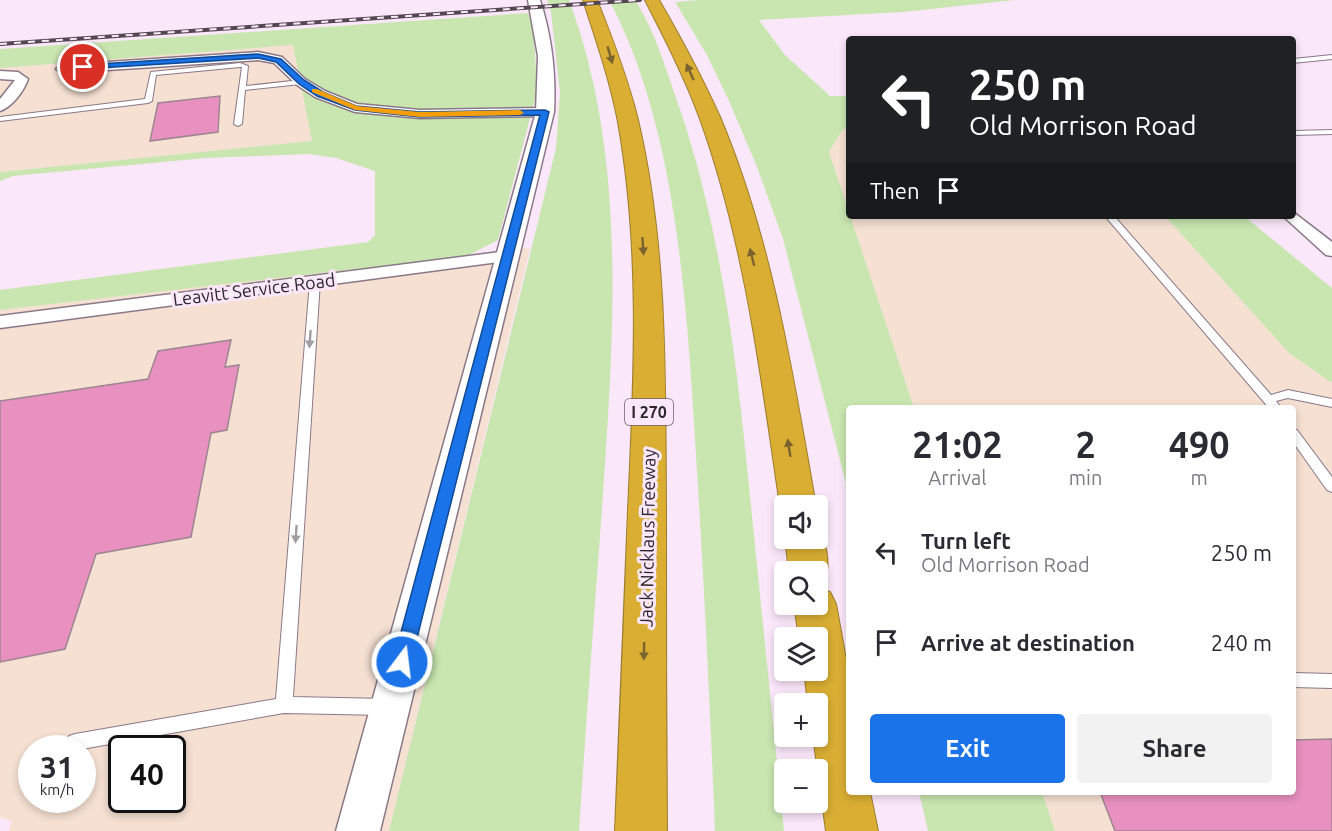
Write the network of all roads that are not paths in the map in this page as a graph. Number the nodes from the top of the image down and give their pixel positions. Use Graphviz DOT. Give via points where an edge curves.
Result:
graph roads {
  1 [pos="534,0"];
  2 [pos="590,0"];
  3 [pos="652,0"];
  4 [pos="1332,57"];
  5 [pos="1296,61"];
  6 [pos="62,69"];
  7 [pos="0,75"];
  8 [pos="301,82"];
  9 [pos="242,88"];
  10 [pos="0,107"];
  11 [pos="545,112"];
  12 [pos="0,119"];
  13 [pos="238,124"];
  14 [pos="1332,132"];
  15 [pos="1296,133"];
  16 [pos="1112,219"];
  17 [pos="1295,219"];
  18 [pos="1332,251"];
  19 [pos="508,256"];
  20 [pos="315,281"];
  21 [pos="0,322"];
  22 [pos="1272,403"];
  23 [pos="1332,403"];
  24 [pos="1296,437"];
  25 [pos="1332,487"];
  26 [pos="796,495"];
  27 [pos="817,615"];
  28 [pos="1296,681"];
  29 [pos="1332,681"];
  30 [pos="284,705"];
  31 [pos="391,707"];
  32 [pos="96,738"];
  33 [pos="846,794"];
  34 [pos="846,795"];
  35 [pos="358,831"];
  36 [pos="641,831"];
  37 [pos="852,831"];
  1 -- 11 [label="street" via="546,48"];
  2 -- 36 [label="highway, Jack Nicklaus Freeway / I 270, one-way" via="626,108 642,230 650,391"];
  26 -- 3 [label="highway, one-way" via="769,327 737,197 701,95 673,34"];
  4 -- 5 [label="lane"];
  6 -- 8 [label="street" via="258,56 278,60"];
  7 -- 10 [label="street" via="22,79"];
  8 -- 9 [label="lane"];
  8 -- 11 [label="street" via="355,108 420,114"];
  9 -- 12 [label="lane" via="245,66 153,73 148,101"];
  9 -- 13 [label="lane"];
  11 -- 19 [label="street"];
  14 -- 15 [label="lane"];
  16 -- 22 [label="lane"];
  17 -- 18 [label="street"];
  19 -- 20 [label="street, Leavitt Service Road"];
  19 -- 31 [label="street"];
  20 -- 21 [label="street, Leavitt Service Road"];
  20 -- 30 [label="lane, one-way"];
  22 -- 23 [label="lane" via="1288,394"];
  24 -- 25 [label="lane"];
  27 -- 33 [label="highway"];
  28 -- 29 [label="lane"];
  30 -- 31 [label="lane"];
  30 -- 32 [label="lane"];
  31 -- 35 [label="street"];
  34 -- 37 [label="highway"];
}
